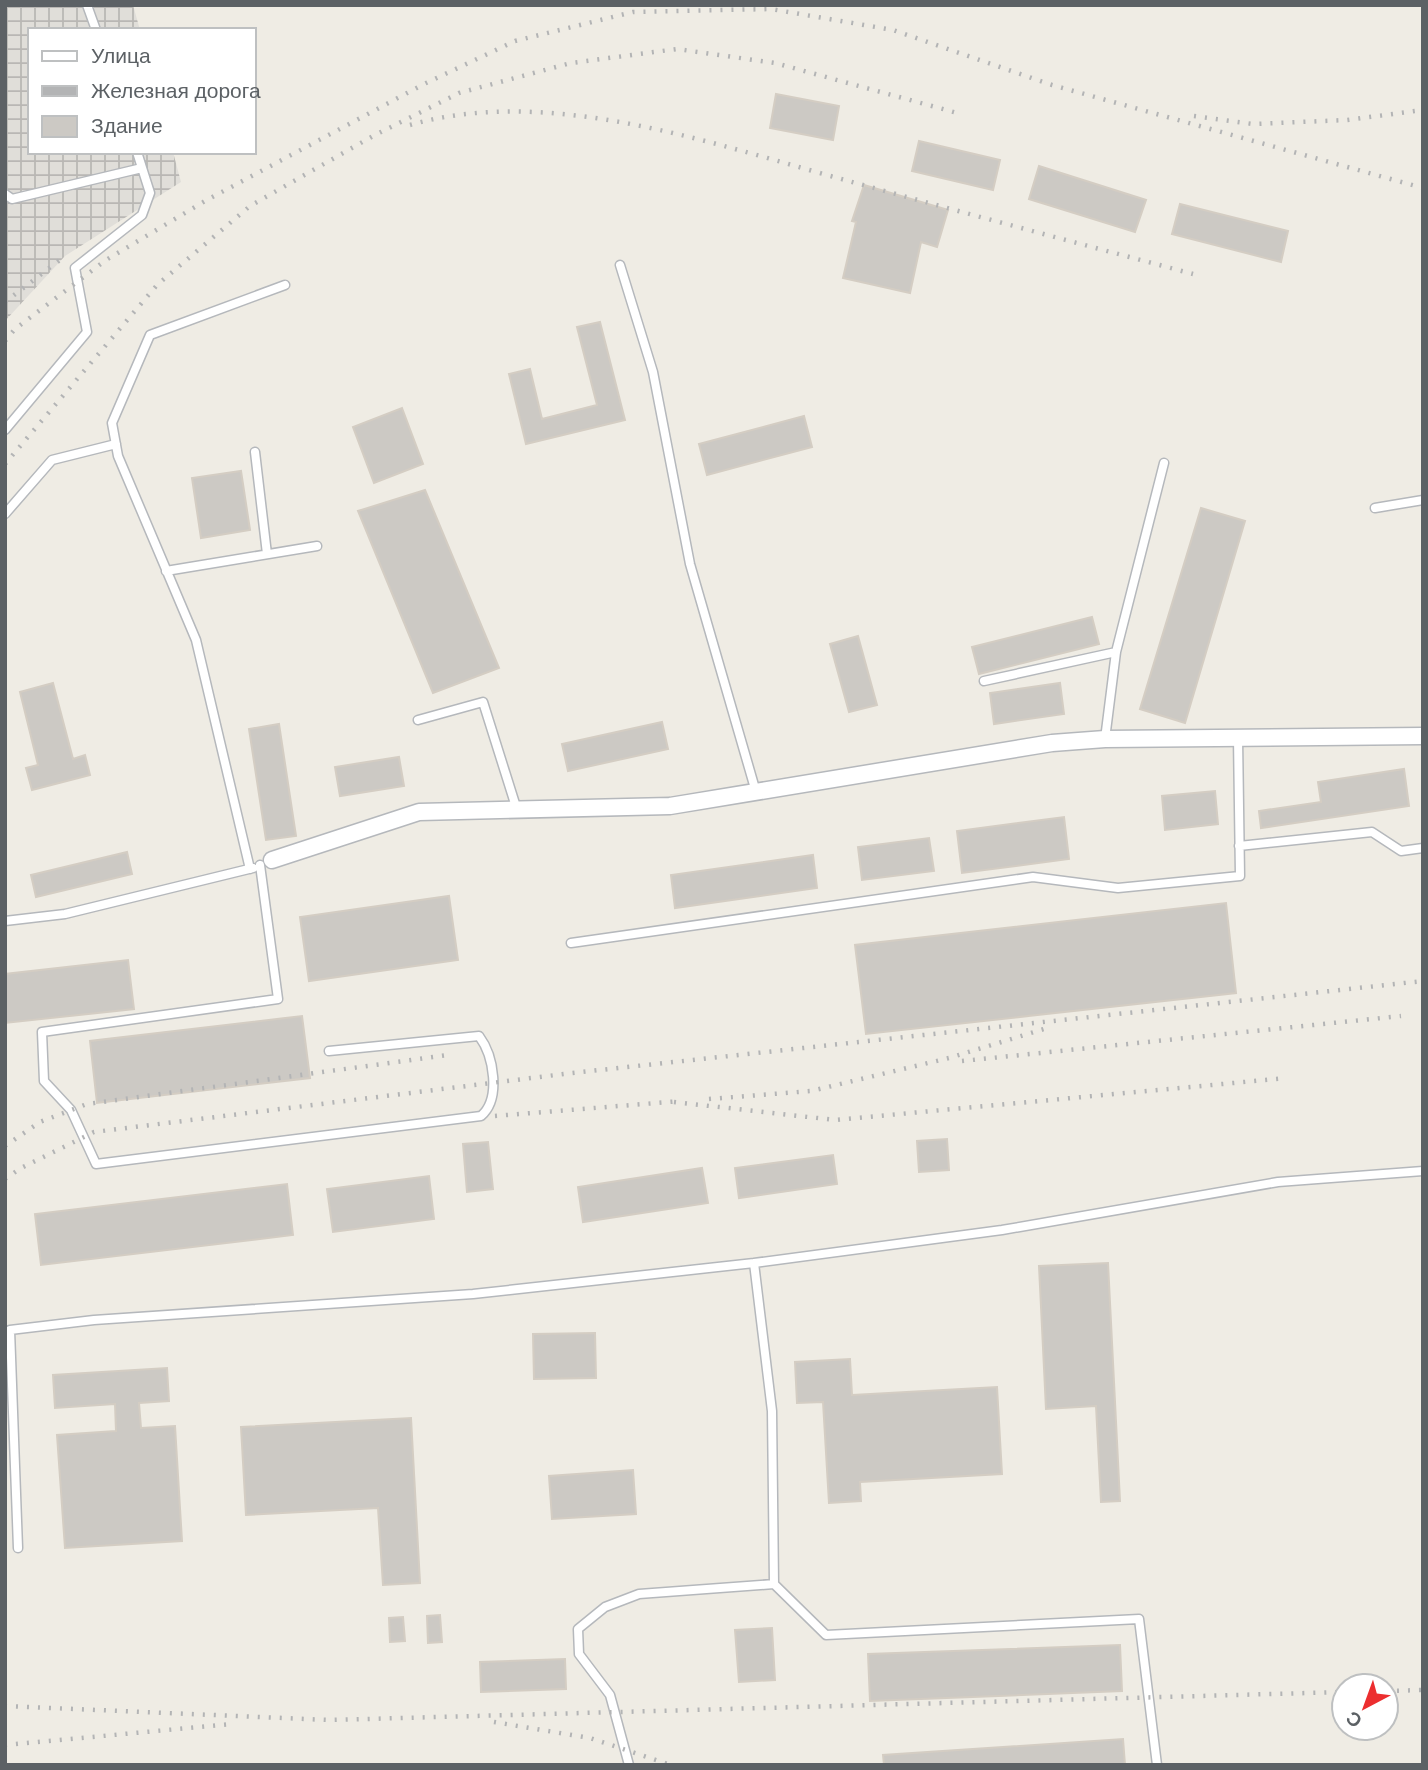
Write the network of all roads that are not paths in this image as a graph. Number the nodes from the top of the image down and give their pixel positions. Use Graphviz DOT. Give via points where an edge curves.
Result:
graph roads {
  1 [pos="88,5"];
  2 [pos="95,28"];
  3 [pos="137,154"];
  4 [pos="142,168"];
  5 [pos="5,194"];
  6 [pos="620,265"];
  7 [pos="285,285"];
  8 [pos="5,430"];
  9 [pos="116,444"];
  10 [pos="255,452"];
  11 [pos="1164,463"];
  12 [pos="1423,500"];
  13 [pos="1375,508"];
  14 [pos="5,514"];
  15 [pos="317,546"];
  16 [pos="267,554"];
  17 [pos="166,571"];
  18 [pos="1116,652"];
  19 [pos="984,681"];
  20 [pos="418,720"];
  21 [pos="1423,736"];
  22 [pos="1238,738"];
  23 [pos="1105,739"];
  24 [pos="756,792"];
  25 [pos="517,810"];
  26 [pos="1240,846"];
  27 [pos="1423,848"];
  28 [pos="266,863"];
  29 [pos="250,869"];
  30 [pos="5,921"];
  31 [pos="571,943"];
  32 [pos="330,1051"];
  33 [pos="1423,1171"];
  34 [pos="754,1262"];
  35 [pos="18,1548"];
  36 [pos="774,1584"];
  37 [pos="629,1765"];
  38 [pos="1157,1765"];
  1 -- 2 [label="lane"];
  3 -- 4 [label="lane"];
  4 -- 5 [label="lane" via="12,199"];
  4 -- 8 [label="lane" via="150,193 142,215 75,268 88,332"];
  6 -- 24 [label="lane" via="653,372 690,564"];
  7 -- 9 [label="lane" via="150,335 112,423"];
  9 -- 14 [label="lane" via="52,460"];
  9 -- 17 [label="lane"];
  10 -- 16 [label="lane"];
  11 -- 18 [label="lane"];
  12 -- 13 [label="lane"];
  15 -- 16 [label="lane"];
  16 -- 17 [label="lane"];
  17 -- 29 [label="lane" via="196,640"];
  18 -- 19 [label="lane"];
  18 -- 23 [label="lane"];
  20 -- 25 [label="lane" via="483,702"];
  21 -- 22 [label="street"];
  22 -- 23 [label="street"];
  22 -- 26 [label="lane"];
  23 -- 24 [label="street" via="1052,743"];
  24 -- 25 [label="street" via="670,806"];
  25 -- 28 [label="street" via="419,812"];
  26 -- 27 [label="lane" via="1372,832 1401,851"];
  26 -- 31 [label="lane" via="1240,876 1118,888 1033,877"];
  28 -- 29 [label="lane"];
  28 -- 32 [label="lane" via="278,999 42,1032 44,1081 71,1110 96,1164 481,1116 491,1108 495,1094 479,1036"];
  29 -- 30 [label="lane" via="65,914"];
  33 -- 34 [label="lane" via="1278,1182 1002,1230"];
  34 -- 35 [label="lane" via="473,1294 10,1330"];
  34 -- 36 [label="lane" via="772,1411"];
  36 -- 37 [label="lane" via="639,1594 605,1607 579,1629 579,1654 610,1695"];
  36 -- 38 [label="lane" via="826,1635 1139,1619"];
}
